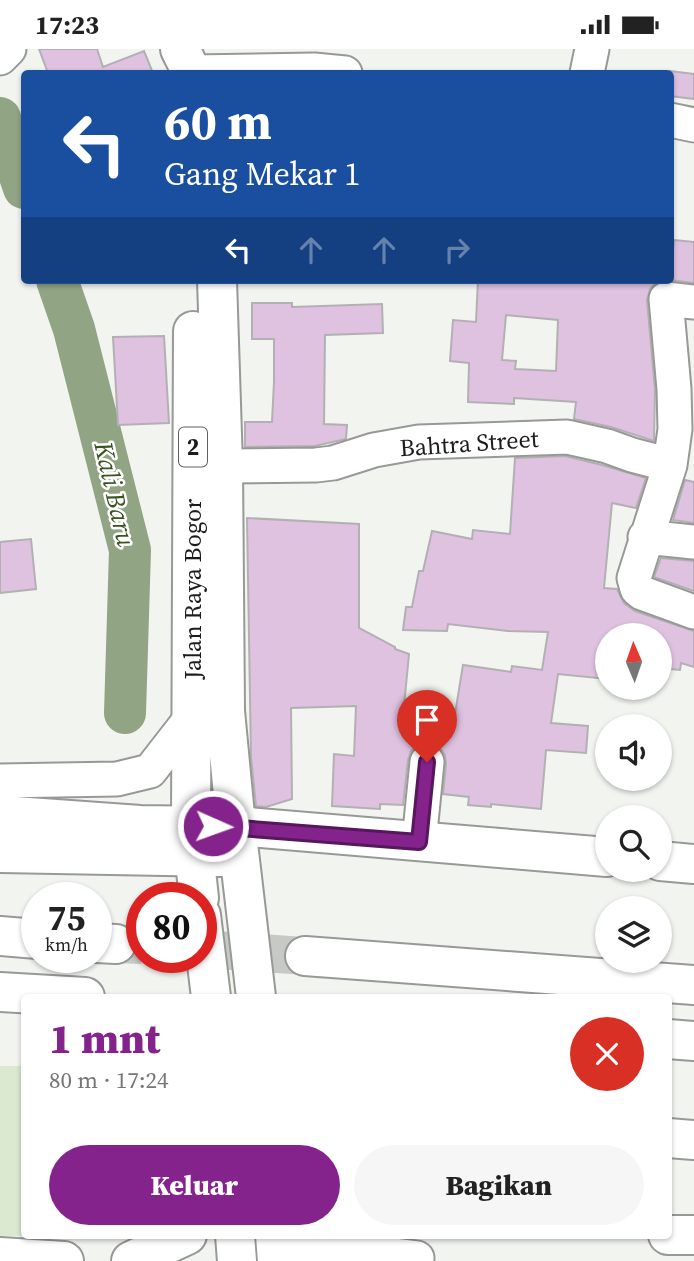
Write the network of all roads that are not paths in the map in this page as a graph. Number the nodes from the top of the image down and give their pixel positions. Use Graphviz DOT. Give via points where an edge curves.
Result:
graph roads {
  1 [pos="9,49"];
  2 [pos="158,49"];
  3 [pos="592,49"];
  4 [pos="0,58"];
  5 [pos="183,67"];
  6 [pos="314,70"];
  7 [pos="588,70"];
  8 [pos="674,121"];
  9 [pos="694,125"];
  10 [pos="193,284"];
  11 [pos="216,284"];
  12 [pos="680,300"];
  13 [pos="670,465"];
  14 [pos="223,466"];
  15 [pos="645,537"];
  16 [pos="694,542"];
  17 [pos="694,612"];
  18 [pos="208,714"];
  19 [pos="427,762"];
  20 [pos="0,781"];
  21 [pos="0,815"];
  22 [pos="193,841"];
  23 [pos="237,842"];
  24 [pos="419,842"];
  25 [pos="0,853"];
  26 [pos="106,855"];
  27 [pos="595,856"];
  28 [pos="672,863"];
  29 [pos="694,864"];
  30 [pos="166,882"];
  31 [pos="197,882"];
  32 [pos="0,936"];
  33 [pos="21,938"];
  34 [pos="304,956"];
  35 [pos="201,973"];
  36 [pos="206,973"];
  37 [pos="694,985"];
  38 [pos="0,992"];
  39 [pos="34,994"];
  40 [pos="207,994"];
  41 [pos="208,994"];
  42 [pos="256,994"];
  43 [pos="672,1039"];
  44 [pos="694,1041"];
  45 [pos="672,1138"];
  46 [pos="694,1140"];
  47 [pos="672,1235"];
  48 [pos="694,1235"];
  49 [pos="178,1239"];
  50 [pos="235,1239"];
  51 [pos="276,1248"];
  52 [pos="0,1258"];
  53 [pos="417,1258"];
  54 [pos="64,1261"];
  55 [pos="131,1261"];
  56 [pos="237,1261"];
  1 -- 4 [label="street"];
  2 -- 5 [label="main road"];
  3 -- 7 [label="street"];
  5 -- 6 [label="street"];
  8 -- 9 [label="street"];
  10 -- 18 [label="main road, Jalan Raya Bogor / 2"];
  11 -- 14 [label="main road, Jalan Raya Bogor / 2"];
  12 -- 13 [label="street"];
  13 -- 14 [label="street, Bahtra Street" via="567,437 419,442 333,463"];
  13 -- 15 [label="street"];
  14 -- 18 [label="main road, Jalan Raya Bogor / 2"];
  15 -- 16 [label="street"];
  15 -- 17 [label="street" via="634,578 637,589"];
  18 -- 20 [label="street" via="150,771 117,779"];
  18 -- 22 [label="main road, Jalan Raya Bogor / 2"];
  18 -- 23 [label="main road"];
  19 -- 24 [label="street"];
  21 -- 22 [label="main road" via="140,825"];
  22 -- 23 [label="main road"];
  22 -- 26 [label="main road"];
  22 -- 31 [label="main road, Jalan Raya Bogor / 2"];
  23 -- 24 [label="main road"];
  23 -- 42 [label="main road"];
  24 -- 27 [label="main road"];
  25 -- 26 [label="main road"];
  26 -- 30 [label="main road" via="150,871"];
  28 -- 29 [label="main road"];
  32 -- 33 [label="main road"];
  34 -- 37 [label="main road"];
  35 -- 40 [label="main road"];
  36 -- 41 [label="main road"];
  38 -- 39 [label="main road"];
  43 -- 44 [label="main road"];
  45 -- 46 [label="main road"];
  47 -- 48 [label="main road"];
  49 -- 55 [label="main road"];
  50 -- 56 [label="main road"];
  51 -- 53 [label="street" via="320,1246"];
  52 -- 54 [label="main road"];
}
